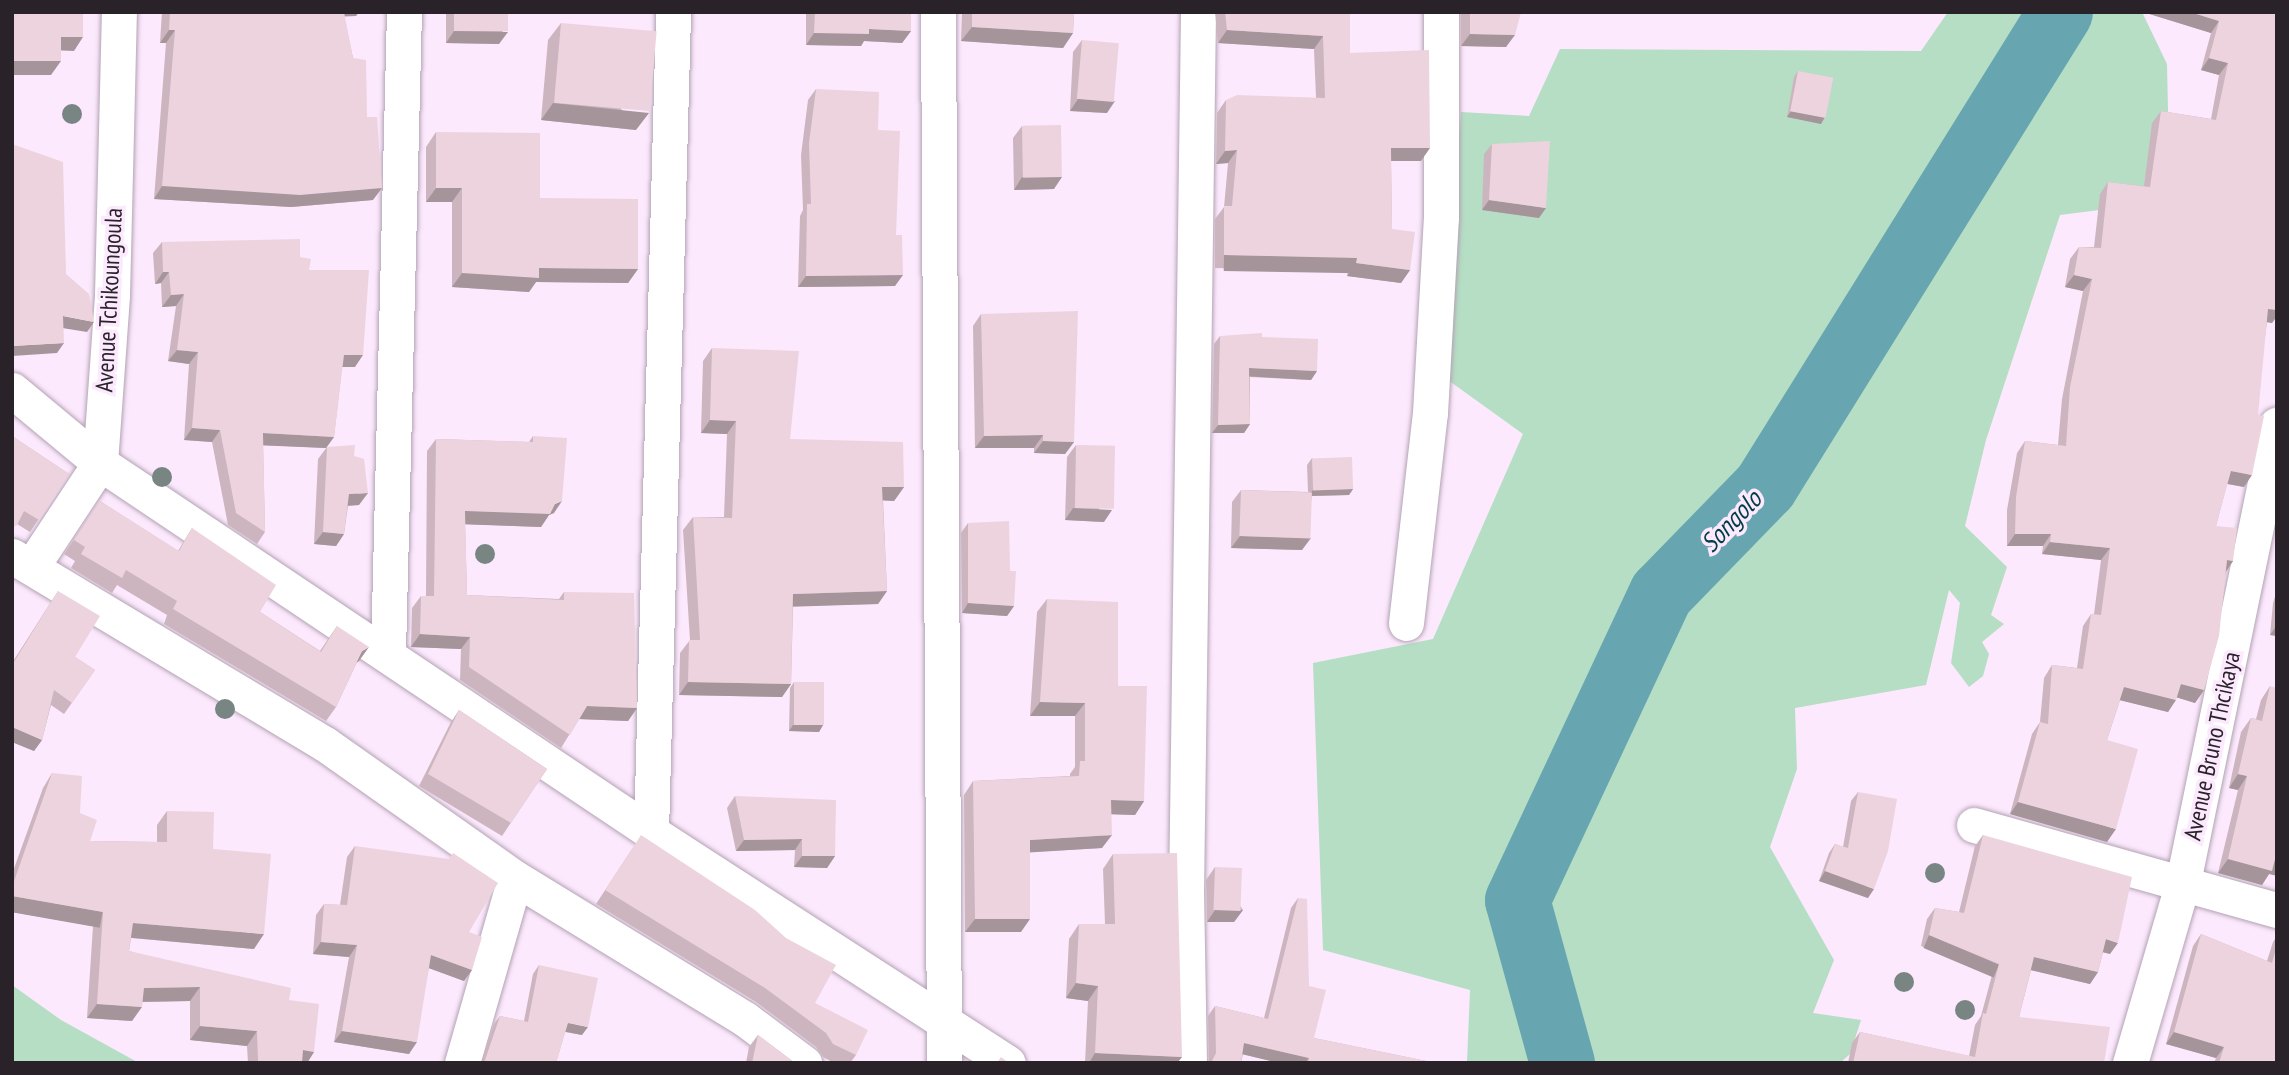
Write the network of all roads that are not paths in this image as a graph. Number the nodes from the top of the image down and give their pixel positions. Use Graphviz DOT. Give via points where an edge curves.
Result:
graph roads {
  1 [pos="119,12"];
  2 [pos="404,12"];
  3 [pos="673,12"];
  4 [pos="938,12"];
  5 [pos="1198,12"];
  6 [pos="1441,12"];
  7 [pos="12,390"];
  8 [pos="2277,425"];
  9 [pos="100,463"];
  10 [pos="22,561"];
  11 [pos="1406,623"];
  12 [pos="388,652"];
  13 [pos="1974,825"];
  14 [pos="651,832"];
  15 [pos="515,878"];
  16 [pos="2183,882"];
  17 [pos="2277,910"];
  18 [pos="943,1022"];
  19 [pos="462,1063"];
  20 [pos="804,1063"];
  21 [pos="944,1063"];
  22 [pos="1008,1063"];
  23 [pos="1189,1063"];
  24 [pos="2130,1063"];
  1 -- 9 [label="street, Avenue Tchikoungoula" via="112,295"];
  2 -- 12 [label="street"];
  3 -- 14 [label="street"];
  4 -- 18 [label="street"];
  5 -- 23 [label="street" via="1186,880"];
  6 -- 11 [label="street" via="1440,232 1430,413"];
  7 -- 9 [label="street"];
  8 -- 16 [label="street, Avenue Bruno Thcikaya"];
  9 -- 10 [label="street, Avenue Tchikoungoula"];
  9 -- 12 [label="street"];
  10 -- 15 [label="street" via="325,744"];
  12 -- 14 [label="street"];
  13 -- 16 [label="street"];
  14 -- 18 [label="street"];
  15 -- 19 [label="street"];
  15 -- 20 [label="street" via="745,1019"];
  16 -- 17 [label="street"];
  16 -- 24 [label="street, Avenue Bruno Thcikaya"];
  18 -- 21 [label="street"];
  18 -- 22 [label="street"];
}
